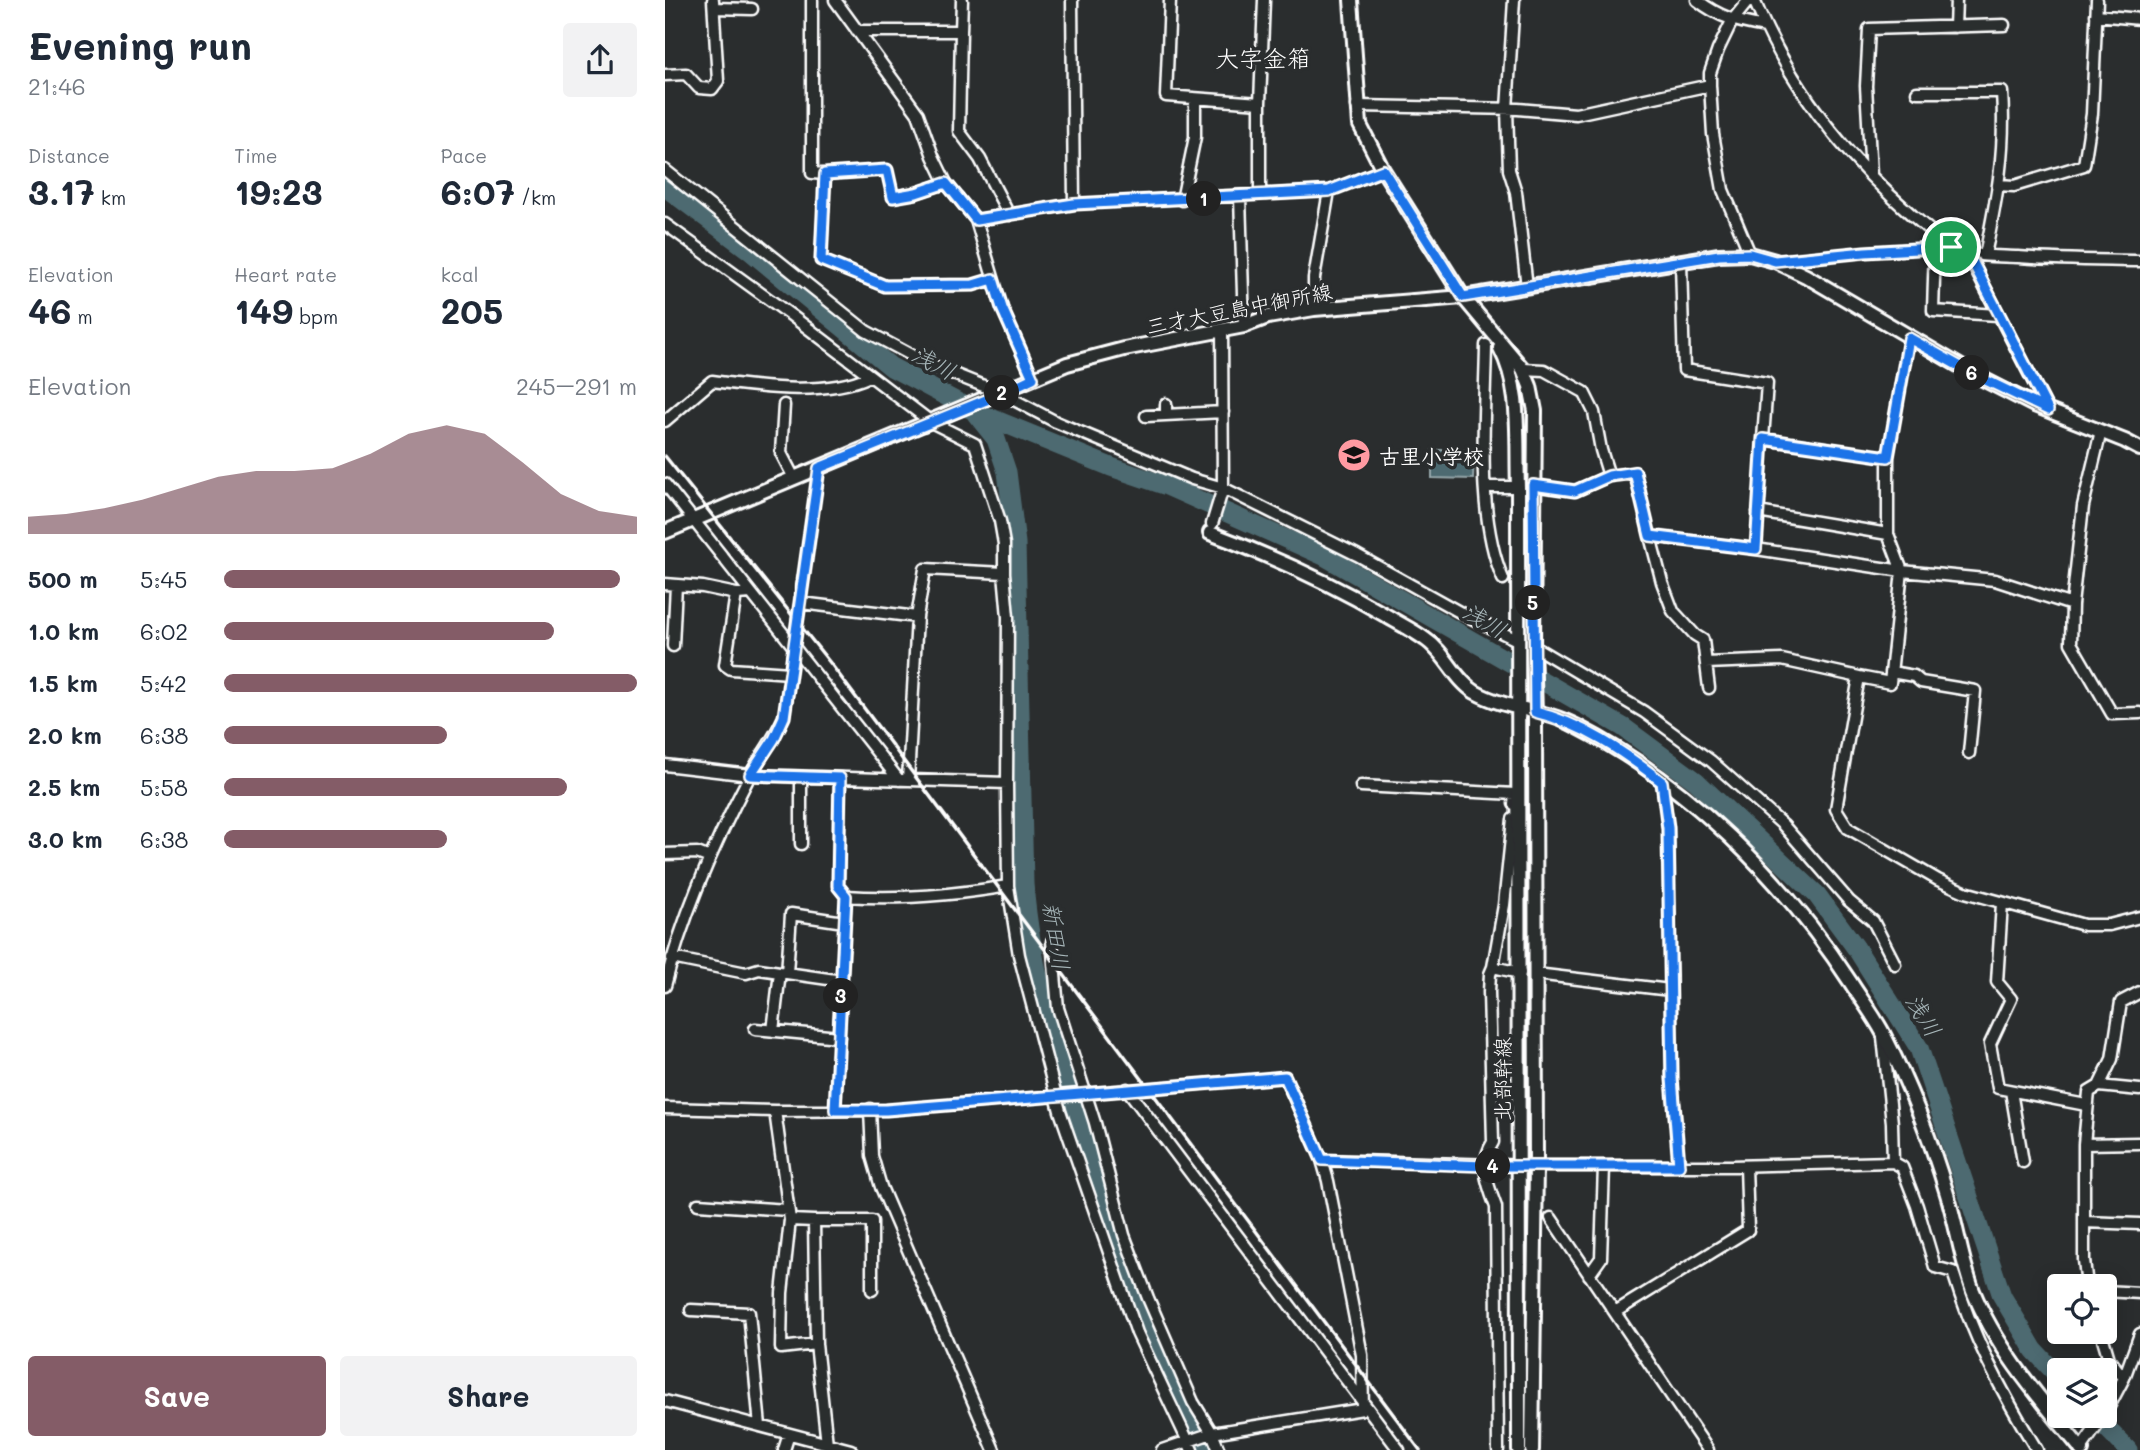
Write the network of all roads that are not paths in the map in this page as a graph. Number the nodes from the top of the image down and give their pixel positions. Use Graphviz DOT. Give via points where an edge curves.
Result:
graph roads {
  1 [pos="812,0"];
  2 [pos="835,0"];
  3 [pos="962,0"];
  4 [pos="1072,0"];
  5 [pos="1170,0"];
  6 [pos="1264,0"];
  7 [pos="1351,0"];
  8 [pos="1514,0"];
  9 [pos="1697,0"];
  10 [pos="1751,0"];
  11 [pos="1956,0"];
  12 [pos="2097,0"];
  13 [pos="713,4"];
  14 [pos="752,9"];
  15 [pos="2096,15"];
  16 [pos="2140,19"];
  17 [pos="1732,21"];
  18 [pos="2004,25"];
  19 [pos="1765,27"];
  20 [pos="1955,27"];
  21 [pos="857,31"];
  22 [pos="961,31"];
  23 [pos="665,75"];
  24 [pos="1710,85"];
  25 [pos="1917,92"];
  26 [pos="1195,99"];
  27 [pos="1260,103"];
  28 [pos="1357,106"];
  29 [pos="1507,109"];
  30 [pos="665,170"];
  31 [pos="1383,170"];
  32 [pos="825,174"];
  33 [pos="1871,175"];
  34 [pos="946,183"];
  35 [pos="1999,185"];
  36 [pos="1329,191"];
  37 [pos="1260,194"];
  38 [pos="1240,197"];
  39 [pos="1182,200"];
  40 [pos="1074,204"];
  41 [pos="1009,215"];
  42 [pos="976,220"];
  43 [pos="665,224"];
  44 [pos="1935,247"];
  45 [pos="1951,247"];
  46 [pos="1968,253"];
  47 [pos="1750,254"];
  48 [pos="1985,255"];
  49 [pos="1775,261"];
  50 [pos="2140,261"];
  51 [pos="1681,262"];
  52 [pos="993,279"];
  53 [pos="1527,287"];
  54 [pos="1463,297"];
  55 [pos="1314,309"];
  56 [pos="1998,315"];
  57 [pos="1244,326"];
  58 [pos="1488,327"];
  59 [pos="1222,329"];
  60 [pos="1909,338"];
  61 [pos="1486,345"];
  62 [pos="1523,369"];
  63 [pos="870,376"];
  64 [pos="1033,378"];
  65 [pos="996,395"];
  66 [pos="783,405"];
  67 [pos="2048,410"];
  68 [pos="1223,412"];
  69 [pos="1146,416"];
  70 [pos="665,421"];
  71 [pos="931,422"];
  72 [pos="2101,431"];
  73 [pos="1763,439"];
  74 [pos="2140,449"];
  75 [pos="1888,457"];
  76 [pos="819,468"];
  77 [pos="1609,476"];
  78 [pos="794,478"];
  79 [pos="665,484"];
  80 [pos="1533,485"];
  81 [pos="1485,487"];
  82 [pos="1518,487"];
  83 [pos="1221,491"];
  84 [pos="1758,513"];
  85 [pos="694,520"];
  86 [pos="1211,529"];
  87 [pos="665,533"];
  88 [pos="1888,534"];
  89 [pos="1650,536"];
  90 [pos="1756,549"];
  91 [pos="1902,571"];
  92 [pos="1004,573"];
  93 [pos="1503,579"];
  94 [pos="671,585"];
  95 [pos="751,593"];
  96 [pos="736,594"];
  97 [pos="801,603"];
  98 [pos="2072,605"];
  99 [pos="917,617"];
  100 [pos="1518,643"];
  101 [pos="673,646"];
  102 [pos="793,646"];
  103 [pos="1533,653"];
  104 [pos="1706,663"];
  105 [pos="1891,672"];
  106 [pos="790,673"];
  107 [pos="1859,677"];
  108 [pos="1709,688"];
  109 [pos="1520,709"];
  110 [pos="1535,712"];
  111 [pos="2140,713"];
  112 [pos="1969,753"];
  113 [pos="665,765"];
  114 [pos="750,775"];
  115 [pos="801,777"];
  116 [pos="840,778"];
  117 [pos="903,780"];
  118 [pos="1662,782"];
  119 [pos="1007,783"];
  120 [pos="1361,786"];
  121 [pos="801,844"];
  122 [pos="665,854"];
  123 [pos="710,858"];
  124 [pos="1008,886"];
  125 [pos="846,896"];
  126 [pos="2002,903"];
  127 [pos="2140,917"];
  128 [pos="844,922"];
  129 [pos="1052,941"];
  130 [pos="672,958"];
  131 [pos="1895,964"];
  132 [pos="1493,967"];
  133 [pos="1520,972"];
  134 [pos="784,973"];
  135 [pos="1536,974"];
  136 [pos="842,981"];
  137 [pos="665,986"];
  138 [pos="1670,990"];
  139 [pos="2140,992"];
  140 [pos="755,1029"];
  141 [pos="773,1031"];
  142 [pos="1882,1032"];
  143 [pos="839,1037"];
  144 [pos="2099,1086"];
  145 [pos="1127,1089"];
  146 [pos="2140,1090"];
  147 [pos="2011,1091"];
  148 [pos="1082,1093"];
  149 [pos="1060,1095"];
  150 [pos="2086,1105"];
  151 [pos="665,1108"];
  152 [pos="870,1109"];
  153 [pos="835,1110"];
  154 [pos="775,1111"];
  155 [pos="2139,1143"];
  156 [pos="2084,1144"];
  157 [pos="1322,1160"];
  158 [pos="2023,1161"];
  159 [pos="1893,1162"];
  160 [pos="1520,1165"];
  161 [pos="1485,1166"];
  162 [pos="1536,1166"];
  163 [pos="1604,1166"];
  164 [pos="1679,1166"];
  165 [pos="1746,1166"];
  166 [pos="698,1204"];
  167 [pos="789,1215"];
  168 [pos="1551,1218"];
  169 [pos="814,1221"];
  170 [pos="2084,1222"];
  171 [pos="2140,1224"];
  172 [pos="2086,1274"];
  173 [pos="1590,1275"];
  174 [pos="872,1290"];
  175 [pos="2117,1292"];
  176 [pos="2140,1293"];
  177 [pos="1979,1305"];
  178 [pos="691,1310"];
  179 [pos="1615,1312"];
  180 [pos="1965,1313"];
  181 [pos="2140,1334"];
  182 [pos="816,1344"];
  183 [pos="2105,1344"];
  184 [pos="2124,1378"];
  185 [pos="2117,1394"];
  186 [pos="665,1401"];
  187 [pos="1361,1401"];
  188 [pos="760,1426"];
  189 [pos="2096,1428"];
  190 [pos="789,1434"];
  191 [pos="1209,1434"];
  192 [pos="827,1444"];
  193 [pos="1191,1444"];
  194 [pos="784,1450"];
  195 [pos="851,1450"];
  196 [pos="994,1450"];
  197 [pos="1162,1450"];
  198 [pos="1219,1450"];
  199 [pos="1399,1450"];
  200 [pos="1498,1450"];
  201 [pos="1519,1450"];
  202 [pos="1532,1450"];
  203 [pos="1708,1450"];
  204 [pos="2037,1450"];
  205 [pos="2081,1450"];
  1 -- 32 [label="street" via="812,173"];
  2 -- 21 [label="street"];
  3 -- 22 [label="street"];
  4 -- 40 [label="street"];
  5 -- 26 [label="street" via="1167,96"];
  6 -- 27 [label="street"];
  7 -- 28 [label="street"];
  8 -- 29 [label="street"];
  9 -- 17 [label="street"];
  10 -- 17 [label="street"];
  10 -- 19 [label="street"];
  11 -- 20 [label="street"];
  12 -- 15 [label="street"];
  13 -- 14 [label="street"];
  13 -- 23 [label="street" via="718,81 712,89 699,88 686,74"];
  15 -- 16 [label="street"];
  15 -- 35 [label="street" via="2092,114 2084,165 2014,186"];
  17 -- 19 [label="street"];
  17 -- 24 [label="street" via="1712,64"];
  18 -- 20 [label="street"];
  19 -- 33 [label="street" via="1820,118"];
  20 -- 33 [label="street" via="1869,29 1866,86"];
  21 -- 22 [label="street"];
  21 -- 34 [label="street" via="918,114"];
  22 -- 41 [label="street" via="959,131 980,159"];
  24 -- 29 [label="street" via="1590,113"];
  24 -- 47 [label="street" via="1723,190"];
  25 -- 35 [label="street" via="2002,92 2004,139"];
  26 -- 27 [label="street"];
  26 -- 39 [label="street" via="1195,137"];
  27 -- 37 [label="street"];
  28 -- 29 [label="street"];
  28 -- 31 [label="street" via="1360,125"];
  29 -- 53 [label="street" via="1509,170 1516,192"];
  30 -- 65 [label="street" via="866,331"];
  31 -- 36 [label="street"];
  31 -- 54 [label="street"];
  32 -- 34 [label="street" via="887,170 893,197"];
  32 -- 52 [label="street" via="821,260 885,286 973,285"];
  33 -- 45 [label="street"];
  34 -- 42 [label="street"];
  35 -- 48 [label="street"];
  36 -- 37 [label="street"];
  36 -- 55 [label="street" via="1314,278"];
  37 -- 38 [label="street"];
  38 -- 39 [label="street"];
  38 -- 57 [label="street"];
  39 -- 40 [label="street"];
  40 -- 41 [label="street"];
  41 -- 42 [label="street"];
  42 -- 52 [label="street"];
  43 -- 63 [label="street"];
  44 -- 45 [label="street"];
  44 -- 49 [label="street"];
  44 -- 56 [label="street" via="1933,311"];
  45 -- 46 [label="street"];
  46 -- 48 [label="street"];
  46 -- 56 [label="street"];
  47 -- 49 [label="street, 三才大豆島中御所線"];
  47 -- 51 [label="street, 三才大豆島中御所線"];
  48 -- 50 [label="street"];
  49 -- 60 [label="street, 三才大豆島中御所線"];
  51 -- 53 [label="street, 三才大豆島中御所線"];
  51 -- 73 [label="street" via="1684,370 1767,383"];
  52 -- 64 [label="street"];
  53 -- 54 [label="street, 三才大豆島中御所線"];
  54 -- 55 [label="street, 三才大豆島中御所線"];
  54 -- 58 [label="street"];
  55 -- 57 [label="street, 三才大豆島中御所線"];
  56 -- 67 [label="street"];
  57 -- 59 [label="street, 三才大豆島中御所線"];
  58 -- 62 [label="street"];
  58 -- 82 [label="street" via="1513,379"];
  59 -- 64 [label="street, 三才大豆島中御所線" via="1123,349"];
  59 -- 68 [label="street"];
  60 -- 67 [label="street, 三才大豆島中御所線"];
  60 -- 75 [label="street"];
  61 -- 81 [label="street"];
  62 -- 77 [label="street" via="1544,370 1584,391 1594,412"];
  62 -- 80 [label="street" via="1535,411"];
  63 -- 70 [label="street" via="829,387 763,388 712,382"];
  63 -- 71 [label="street"];
  64 -- 65 [label="street, 三才大豆島中御所線"];
  65 -- 71 [label="street, 三才大豆島中御所線"];
  65 -- 83 [label="street"];
  66 -- 78 [label="street" via="781,453"];
  67 -- 72 [label="street, 三才大豆島中御所線"];
  68 -- 69 [label="street" via="1166,410"];
  68 -- 83 [label="street"];
  71 -- 76 [label="street, 三才大豆島中御所線"];
  71 -- 92 [label="street" via="975,444 1000,521"];
  72 -- 74 [label="street, 三才大豆島中御所線"];
  72 -- 98 [label="street" via="2083,506"];
  73 -- 75 [label="street"];
  73 -- 84 [label="street"];
  75 -- 88 [label="street"];
  76 -- 78 [label="street, 三才大豆島中御所線"];
  76 -- 97 [label="street"];
  77 -- 80 [label="street" via="1575,491"];
  77 -- 89 [label="street" via="1635,472"];
  78 -- 85 [label="street, 三才大豆島中御所線"];
  79 -- 85 [label="street"];
  80 -- 103 [label="street"];
  81 -- 82 [label="street"];
  81 -- 93 [label="street" via="1493,550"];
  82 -- 100 [label="street"];
  83 -- 86 [label="street"];
  83 -- 100 [label="street" via="1357,555"];
  84 -- 88 [label="street"];
  84 -- 90 [label="street"];
  85 -- 87 [label="street, 三才大豆島中御所線"];
  85 -- 95 [label="street"];
  86 -- 109 [label="street" via="1296,567 1428,640 1471,690"];
  88 -- 91 [label="street"];
  89 -- 90 [label="street"];
  89 -- 104 [label="street" via="1673,611 1703,640"];
  90 -- 91 [label="street"];
  91 -- 98 [label="street" via="1995,580"];
  91 -- 105 [label="street"];
  92 -- 99 [label="street" via="925,569"];
  92 -- 119 [label="street"];
  94 -- 96 [label="street"];
  94 -- 101 [label="street"];
  95 -- 96 [label="street"];
  95 -- 102 [label="street"];
  96 -- 106 [label="street" via="725,665"];
  97 -- 99 [label="street"];
  97 -- 102 [label="street"];
  98 -- 111 [label="street" via="2071,643 2112,714"];
  99 -- 117 [label="street"];
  100 -- 109 [label="street, 北部幹線"];
  102 -- 106 [label="street"];
  102 -- 117 [label="street"];
  103 -- 110 [label="street, 北部幹線"];
  103 -- 131 [label="street" via="1644,712 1711,761 1783,825 1849,901 1873,921"];
  104 -- 107 [label="street" via="1782,660"];
  104 -- 108 [label="street"];
  105 -- 107 [label="street" via="1890,683"];
  105 -- 112 [label="street" via="1975,691"];
  106 -- 114 [label="street" via="784,717"];
  107 -- 126 [label="street" via="1836,809 1848,828 1938,880"];
  109 -- 110 [label="street"];
  109 -- 133 [label="street, 北部幹線"];
  110 -- 118 [label="street" via="1580,728"];
  110 -- 135 [label="street, 北部幹線"];
  113 -- 114 [label="street"];
  114 -- 115 [label="street"];
  114 -- 123 [label="street"];
  115 -- 116 [label="street"];
  115 -- 121 [label="street"];
  116 -- 117 [label="street"];
  116 -- 125 [label="street" via="838,886"];
  117 -- 119 [label="street"];
  118 -- 138 [label="street" via="1669,841"];
  118 -- 142 [label="street" via="1753,857 1800,909"];
  119 -- 124 [label="street"];
  120 -- 132 [label="street" via="1515,794"];
  122 -- 123 [label="street" via="697,853"];
  123 -- 130 [label="street"];
  124 -- 125 [label="street" via="896,898"];
  124 -- 149 [label="street" via="1019,954"];
  125 -- 128 [label="street"];
  126 -- 127 [label="street" via="2098,927"];
  126 -- 147 [label="street" via="1997,982 2011,999 1990,1044 1998,1088"];
  128 -- 134 [label="street" via="791,914"];
  128 -- 136 [label="street"];
  129 -- 148 [label="street" via="1058,1007"];
  130 -- 134 [label="street" via="747,973 759,969"];
  130 -- 137 [label="street"];
  132 -- 133 [label="street"];
  132 -- 161 [label="street" via="1489,992 1493,1142"];
  133 -- 160 [label="street, 北部幹線"];
  134 -- 136 [label="street"];
  134 -- 141 [label="street"];
  135 -- 138 [label="street"];
  135 -- 162 [label="street, 北部幹線"];
  136 -- 143 [label="street"];
  138 -- 164 [label="street"];
  139 -- 144 [label="street" via="2121,1002 2112,1059"];
  140 -- 141 [label="street"];
  141 -- 143 [label="street"];
  142 -- 159 [label="street"];
  142 -- 177 [label="street" via="1940,1173"];
  143 -- 153 [label="street"];
  144 -- 146 [label="street"];
  144 -- 150 [label="street" via="2089,1092"];
  145 -- 148 [label="street"];
  145 -- 157 [label="street" via="1285,1077"];
  145 -- 187 [label="street"];
  147 -- 150 [label="street"];
  147 -- 158 [label="street"];
  148 -- 149 [label="street"];
  148 -- 191 [label="street" via="1095,1123 1133,1261"];
  149 -- 152 [label="street"];
  149 -- 193 [label="street" via="1137,1333"];
  150 -- 156 [label="street"];
  151 -- 154 [label="street"];
  152 -- 153 [label="street"];
  152 -- 196 [label="street" via="872,1156 880,1187"];
  153 -- 154 [label="street"];
  154 -- 167 [label="street"];
  155 -- 156 [label="street"];
  156 -- 170 [label="street"];
  157 -- 161 [label="street"];
  157 -- 187 [label="street" via="1362,1356"];
  159 -- 165 [label="street"];
  159 -- 180 [label="street" via="1902,1167 1935,1267 1953,1272"];
  160 -- 161 [label="street"];
  160 -- 162 [label="street"];
  160 -- 201 [label="street, 北部幹線"];
  161 -- 200 [label="street" via="1496,1206"];
  162 -- 163 [label="street"];
  162 -- 202 [label="street, 北部幹線"];
  163 -- 164 [label="street"];
  163 -- 173 [label="street" via="1601,1258"];
  164 -- 165 [label="street"];
  165 -- 179 [label="street" via="1748,1230"];
  166 -- 167 [label="street"];
  167 -- 169 [label="street"];
  167 -- 182 [label="street" via="781,1349"];
  168 -- 173 [label="street"];
  169 -- 174 [label="street" via="871,1221"];
  169 -- 182 [label="street"];
  170 -- 171 [label="street"];
  170 -- 172 [label="street"];
  173 -- 179 [label="street"];
  175 -- 176 [label="street"];
  177 -- 180 [label="street"];
  177 -- 205 [label="street" via="2025,1378"];
  178 -- 188 [label="street" via="749,1313"];
  179 -- 203 [label="street"];
  180 -- 204 [label="street" via="2002,1391"];
  181 -- 184 [label="street"];
  182 -- 192 [label="street"];
  183 -- 184 [label="street" via="2109,1359"];
  184 -- 185 [label="street"];
  186 -- 188 [label="street"];
  187 -- 191 [label="street" via="1363,1409"];
  187 -- 199 [label="street"];
  188 -- 190 [label="street"];
  189 -- 205 [label="street"];
  190 -- 192 [label="street"];
  190 -- 194 [label="street"];
  191 -- 193 [label="street"];
  191 -- 198 [label="street"];
  192 -- 195 [label="street"];
  193 -- 197 [label="street"];
}
